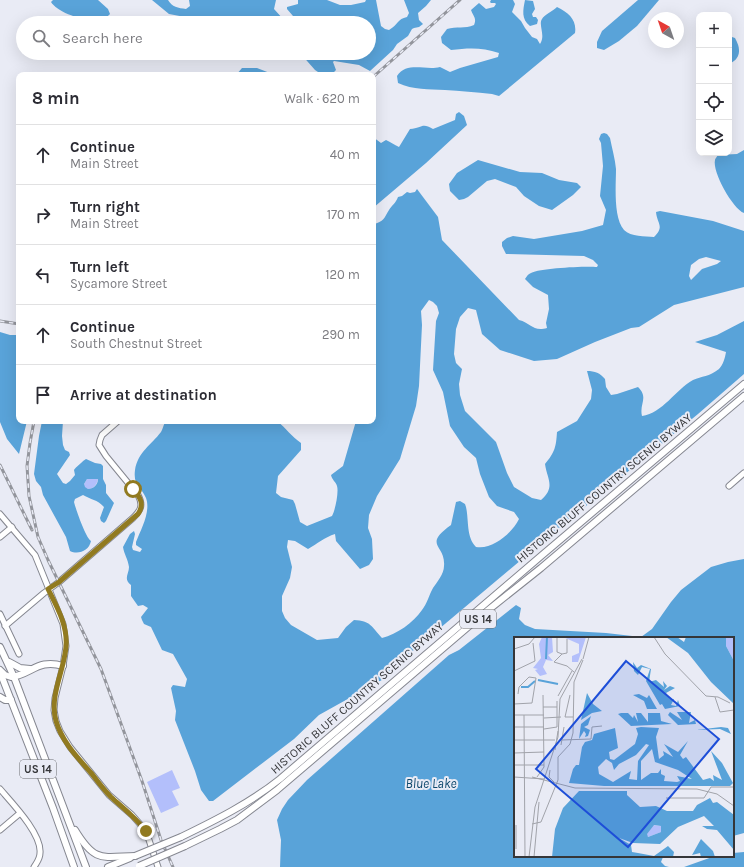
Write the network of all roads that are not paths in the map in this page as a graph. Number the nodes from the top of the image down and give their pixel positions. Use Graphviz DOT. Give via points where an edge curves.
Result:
graph roads {
  1 [pos="744,384"];
  2 [pos="744,396"];
  3 [pos="115,424"];
  4 [pos="744,473"];
  5 [pos="728,486"];
  6 [pos="0,514"];
  7 [pos="12,527"];
  8 [pos="0,537"];
  9 [pos="48,589"];
  10 [pos="0,614"];
  11 [pos="5,626"];
  12 [pos="0,647"];
  13 [pos="19,654"];
  14 [pos="6,659"];
  15 [pos="63,666"];
  16 [pos="31,669"];
  17 [pos="0,671"];
  18 [pos="14,677"];
  19 [pos="0,697"];
  20 [pos="11,700"];
  21 [pos="0,789"];
  22 [pos="19,814"];
  23 [pos="67,815"];
  24 [pos="0,830"];
  25 [pos="135,856"];
  26 [pos="137,866"];
  27 [pos="34,867"];
  28 [pos="74,867"];
  29 [pos="86,867"];
  30 [pos="108,867"];
  31 [pos="158,867"];
  1 -- 25 [label="main road, HISTORIC BLUFF COUNTRY SCENIC BYWAY / US 14, bridge" via="280,779 240,807 181,837"];
  2 -- 26 [label="main road, HISTORIC BLUFF COUNTRY SCENIC BYWAY / US 14, bridge" via="271,795 237,820"];
  3 -- 9 [label="street" via="102,435 99,445 138,495 142,507 133,518"];
  4 -- 5 [label="street"];
  6 -- 7 [label="street"];
  7 -- 8 [label="street"];
  7 -- 9 [label="street" via="35,555"];
  9 -- 11 [label="street"];
  9 -- 15 [label="street" via="65,630"];
  10 -- 11 [label="street"];
  11 -- 13 [label="street"];
  12 -- 14 [label="main road, US 14"];
  14 -- 16 [label="main road" via="16,667"];
  14 -- 18 [label="main road, US 14"];
  15 -- 16 [label="main road" via="52,663"];
  15 -- 31 [label="street" via="54,710 60,731 109,795 146,831"];
  16 -- 18 [label="main road"];
  17 -- 18 [label="main road"];
  17 -- 20 [label="main road, US 14"];
  18 -- 23 [label="main road, US 14"];
  19 -- 20 [label="main road"];
  20 -- 28 [label="main road, US 14"];
  21 -- 22 [label="street"];
  22 -- 24 [label="street"];
  22 -- 27 [label="street" via="34,832 39,843 40,858"];
  23 -- 25 [label="main road, US 14" via="86,846 95,854 112,858"];
  23 -- 29 [label="main road, US 14"];
  25 -- 30 [label="main road, HISTORIC BLUFF COUNTRY SCENIC BYWAY"];
}
